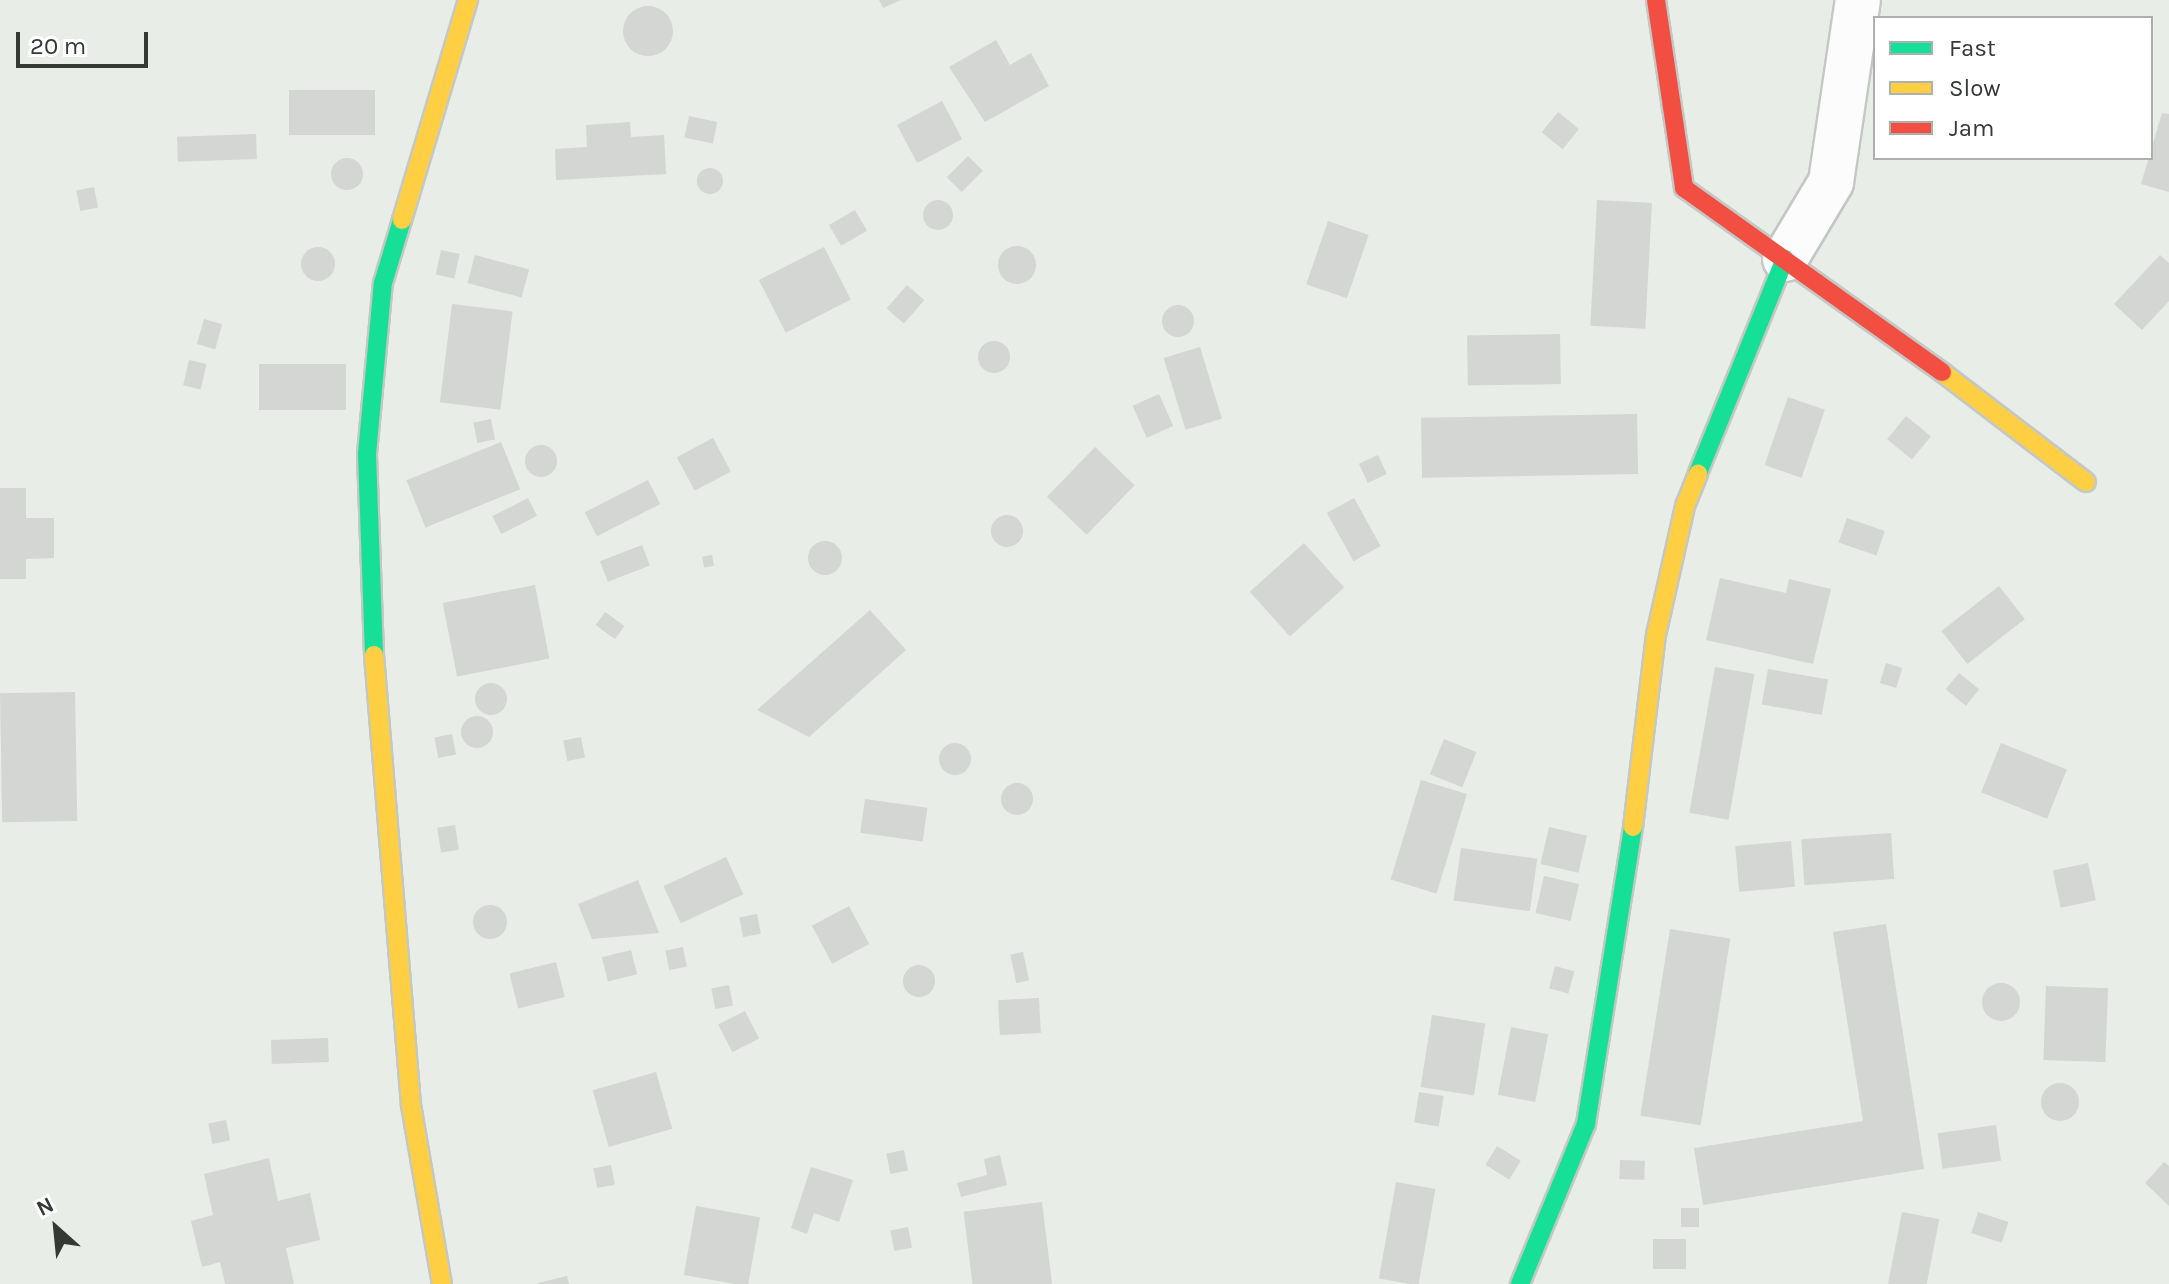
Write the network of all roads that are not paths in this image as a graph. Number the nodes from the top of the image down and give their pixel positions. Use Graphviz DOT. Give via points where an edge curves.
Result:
graph roads {
  1 [pos="468,0"];
  2 [pos="1656,0"];
  3 [pos="1858,0"];
  4 [pos="1785,259"];
  5 [pos="2086,482"];
  6 [pos="442,1284"];
  7 [pos="1520,1284"];
  1 -- 6 [label="street" via="383,283 367,454 375,689 411,1105"];
  2 -- 4 [label="street" via="1684,188"];
  3 -- 4 [label="street" via="1831,182"];
  4 -- 5 [label="street"];
  4 -- 7 [label="street" via="1685,506 1656,635 1630,851 1586,1124"];
}
